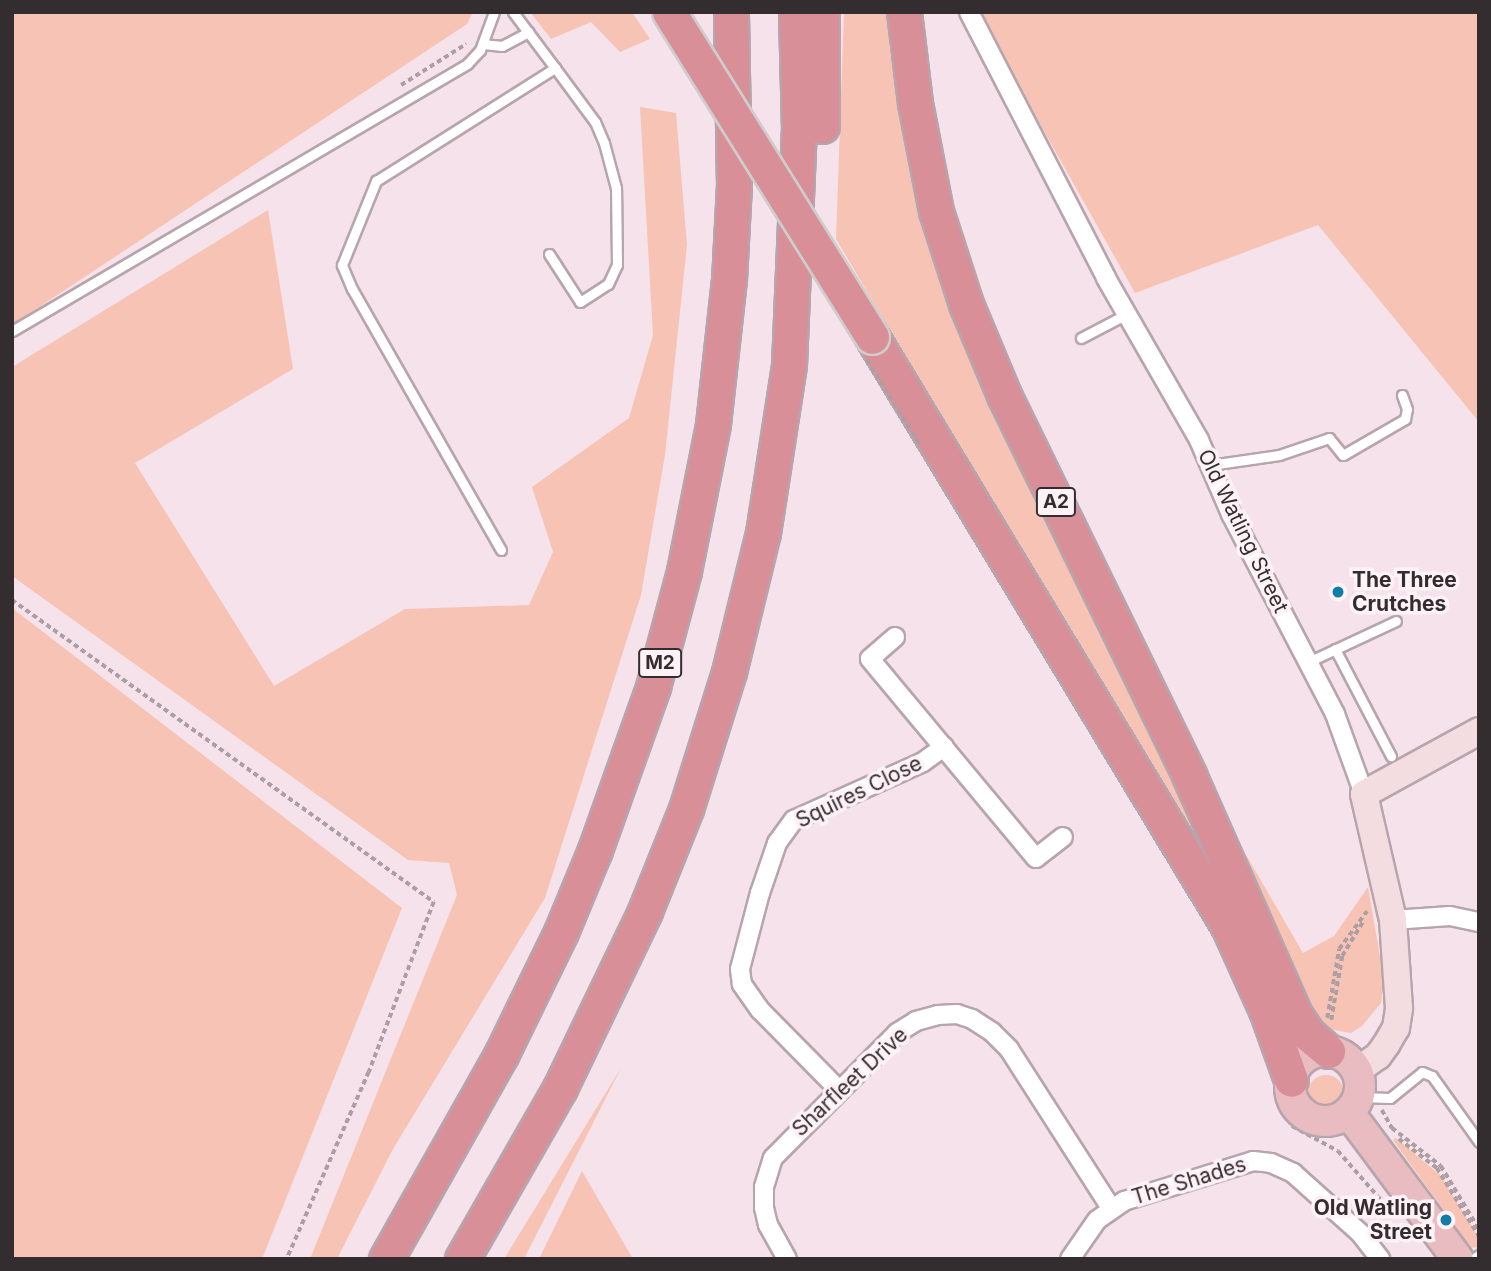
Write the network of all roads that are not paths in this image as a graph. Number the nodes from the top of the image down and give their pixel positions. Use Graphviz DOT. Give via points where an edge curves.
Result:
graph roads {
  1 [pos="494,12"];
  2 [pos="513,12"];
  3 [pos="669,12"];
  4 [pos="731,12"];
  5 [pos="796,12"];
  6 [pos="822,12"];
  7 [pos="904,12"];
  8 [pos="969,12"];
  9 [pos="528,32"];
  10 [pos="483,44"];
  11 [pos="555,68"];
  12 [pos="550,254"];
  13 [pos="1127,314"];
  14 [pos="12,331"];
  15 [pos="1081,338"];
  16 [pos="789,365"];
  17 [pos="1402,395"];
  18 [pos="1210,465"];
  19 [pos="501,550"];
  20 [pos="1396,621"];
  21 [pos="895,637"];
  22 [pos="1335,649"];
  23 [pos="1308,662"];
  24 [pos="1479,731"];
  25 [pos="944,747"];
  26 [pos="1391,756"];
  27 [pos="1364,794"];
  28 [pos="1063,837"];
  29 [pos="1394,920"];
  30 [pos="1479,922"];
  31 [pos="1327,1033"];
  32 [pos="1285,1087"];
  33 [pos="839,1090"];
  34 [pos="1361,1096"];
  35 [pos="1479,1142"];
  36 [pos="1111,1208"];
  37 [pos="1479,1255"];
  38 [pos="386,1259"];
  39 [pos="463,1259"];
  40 [pos="787,1259"];
  41 [pos="1070,1259"];
  42 [pos="1380,1259"];
  43 [pos="1458,1259"];
  44 [pos="1473,1259"];
  1 -- 10 [label="lane"];
  2 -- 9 [label="lane"];
  3 -- 32 [label="highway, bridge" via="872,337 1222,916 1256,985"];
  4 -- 38 [label="highway, M2" via="734,186 716,400 684,571 653,687 561,932 501,1055"];
  5 -- 16 [label="highway" via="799,129"];
  6 -- 16 [label="highway" via="821,162 811,317"];
  7 -- 31 [label="highway, A2" via="915,103 936,211 1004,395 1189,775 1296,1016 1309,1035"];
  8 -- 13 [label="street, Old Watling Street"];
  9 -- 10 [label="lane" via="502,47"];
  9 -- 11 [label="lane"];
  10 -- 14 [label="lane" via="462,67"];
  11 -- 12 [label="lane" via="595,122 604,143 616,188 617,265 605,287 580,302"];
  11 -- 19 [label="lane" via="376,181 342,262 352,289"];
  13 -- 15 [label="lane"];
  13 -- 18 [label="street, Old Watling Street"];
  16 -- 39 [label="highway" via="763,533 729,673 686,809 605,999"];
  17 -- 18 [label="lane" via="1405,419 1343,454 1329,438 1279,455"];
  18 -- 23 [label="street, Old Watling Street"];
  20 -- 22 [label="lane"];
  21 -- 25 [label="street, Squires Close" via="870,659"];
  22 -- 23 [label="lane"];
  22 -- 26 [label="lane"];
  23 -- 27 [label="street, Old Watling Street" via="1335,713"];
  24 -- 27 [label="street"];
  25 -- 28 [label="street, Squires Close" via="1036,858"];
  25 -- 33 [label="street, Squires Close" via="923,762 794,820 777,843 760,892 740,969 742,984 760,1010"];
  27 -- 29 [label="street, Old Watling Street"];
  29 -- 30 [label="street" via="1450,916"];
  29 -- 34 [label="street, Old Watling Street" via="1397,1024"];
  31 -- 32 [label="main road" via="1300,1062"];
  31 -- 34 [label="main road" via="1347,1058"];
  32 -- 34 [label="main road" via="1308,1117 1329,1121"];
  33 -- 36 [label="street, Sharfleet Drive" via="909,1025 938,1015 972,1019 1009,1049"];
  33 -- 40 [label="street, Sharfleet Drive" via="783,1146 768,1171 765,1213"];
  34 -- 35 [label="lane" via="1390,1097 1422,1072 1432,1076"];
  34 -- 43 [label="main road"];
  36 -- 41 [label="street, The Shades" via="1092,1226"];
  36 -- 42 [label="street, The Shades" via="1196,1176 1246,1162 1265,1162 1306,1184 1360,1233"];
  37 -- 44 [label="lane"];
}
